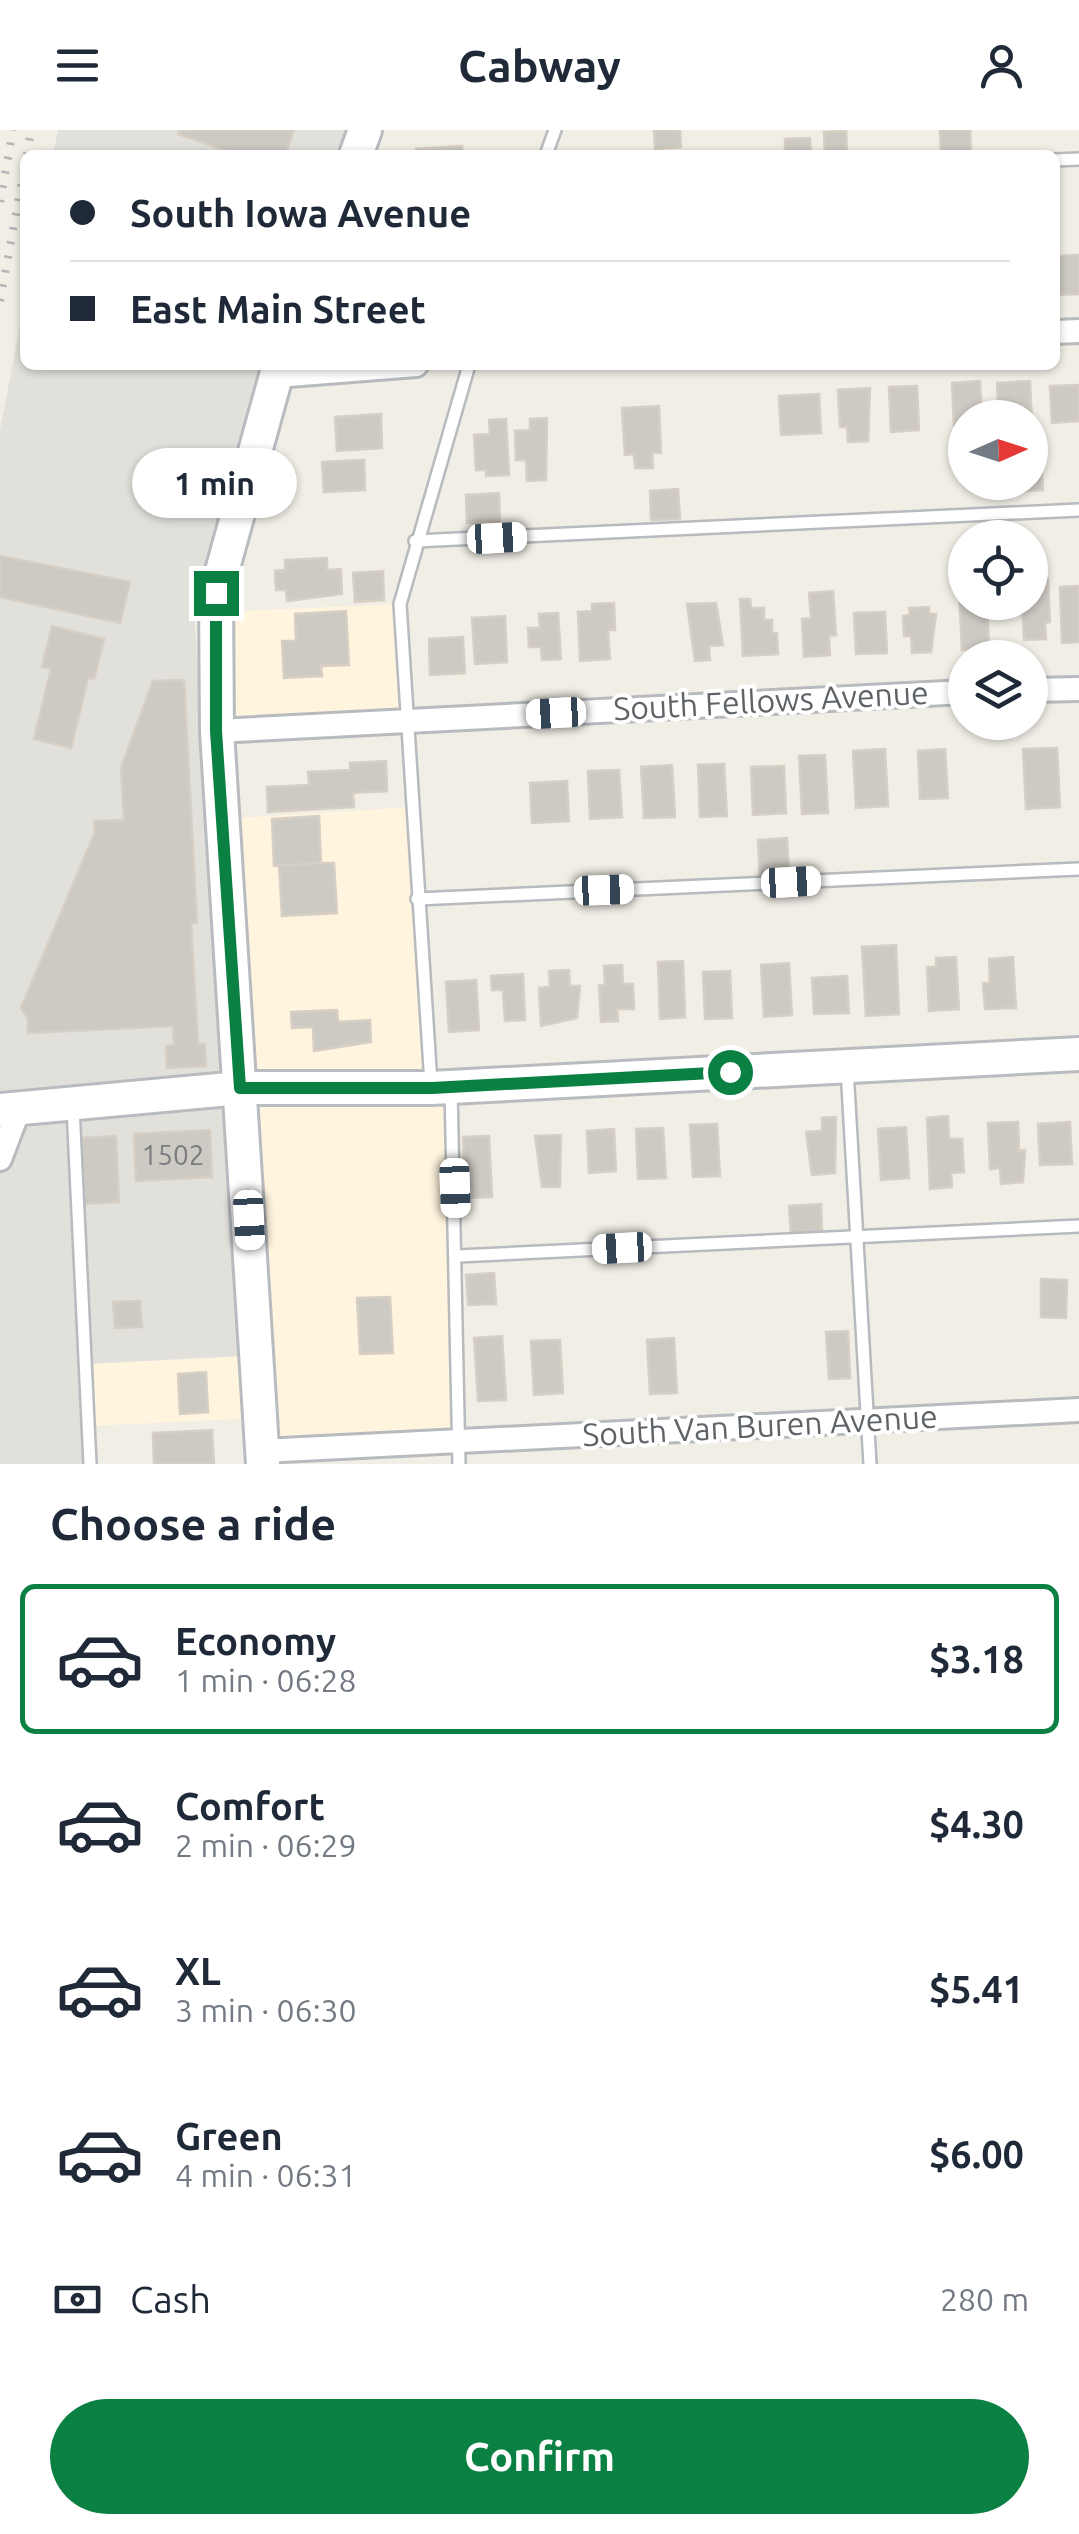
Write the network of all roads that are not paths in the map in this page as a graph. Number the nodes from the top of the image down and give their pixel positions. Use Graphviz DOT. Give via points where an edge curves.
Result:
graph roads {
  1 [pos="278,370"];
  2 [pos="467,370"];
  3 [pos="1079,510"];
  4 [pos="415,542"];
  5 [pos="1079,689"];
  6 [pos="1048,690"];
  7 [pos="948,693"];
  8 [pos="406,722"];
  9 [pos="216,731"];
  10 [pos="1079,868"];
  11 [pos="417,899"];
  12 [pos="1079,1054"];
  13 [pos="847,1066"];
  14 [pos="441,1087"];
  15 [pos="240,1088"];
  16 [pos="73,1106"];
  17 [pos="10,1110"];
  18 [pos="0,1159"];
  19 [pos="1079,1226"];
  20 [pos="857,1237"];
  21 [pos="458,1256"];
  22 [pos="1079,1410"];
  23 [pos="868,1421"];
  24 [pos="458,1452"];
  25 [pos="262,1457"];
  26 [pos="90,1464"];
  27 [pos="870,1464"];
  1 -- 9 [label="main road" via="216,593"];
  2 -- 4 [label="lane"];
  3 -- 4 [label="lane"];
  4 -- 8 [label="lane" via="400,604"];
  5 -- 6 [label="street"];
  7 -- 8 [label="street, South Fellows Avenue"];
  8 -- 9 [label="street, South Fellows Avenue"];
  8 -- 11 [label="lane"];
  9 -- 15 [label="main road"];
  10 -- 11 [label="lane"];
  11 -- 14 [label="lane"];
  12 -- 13 [label="main road"];
  13 -- 14 [label="main road"];
  13 -- 20 [label="lane"];
  14 -- 15 [label="main road"];
  14 -- 21 [label="lane"];
  15 -- 16 [label="main road"];
  15 -- 25 [label="main road"];
  16 -- 17 [label="main road"];
  16 -- 26 [label="lane"];
  17 -- 18 [label="street"];
  19 -- 20 [label="lane"];
  20 -- 21 [label="lane"];
  20 -- 23 [label="lane"];
  21 -- 24 [label="lane"];
  22 -- 23 [label="street, South Van Buren Avenue"];
  23 -- 24 [label="street, South Van Buren Avenue"];
  23 -- 27 [label="lane"];
  24 -- 25 [label="street, South Van Buren Avenue"];
}
